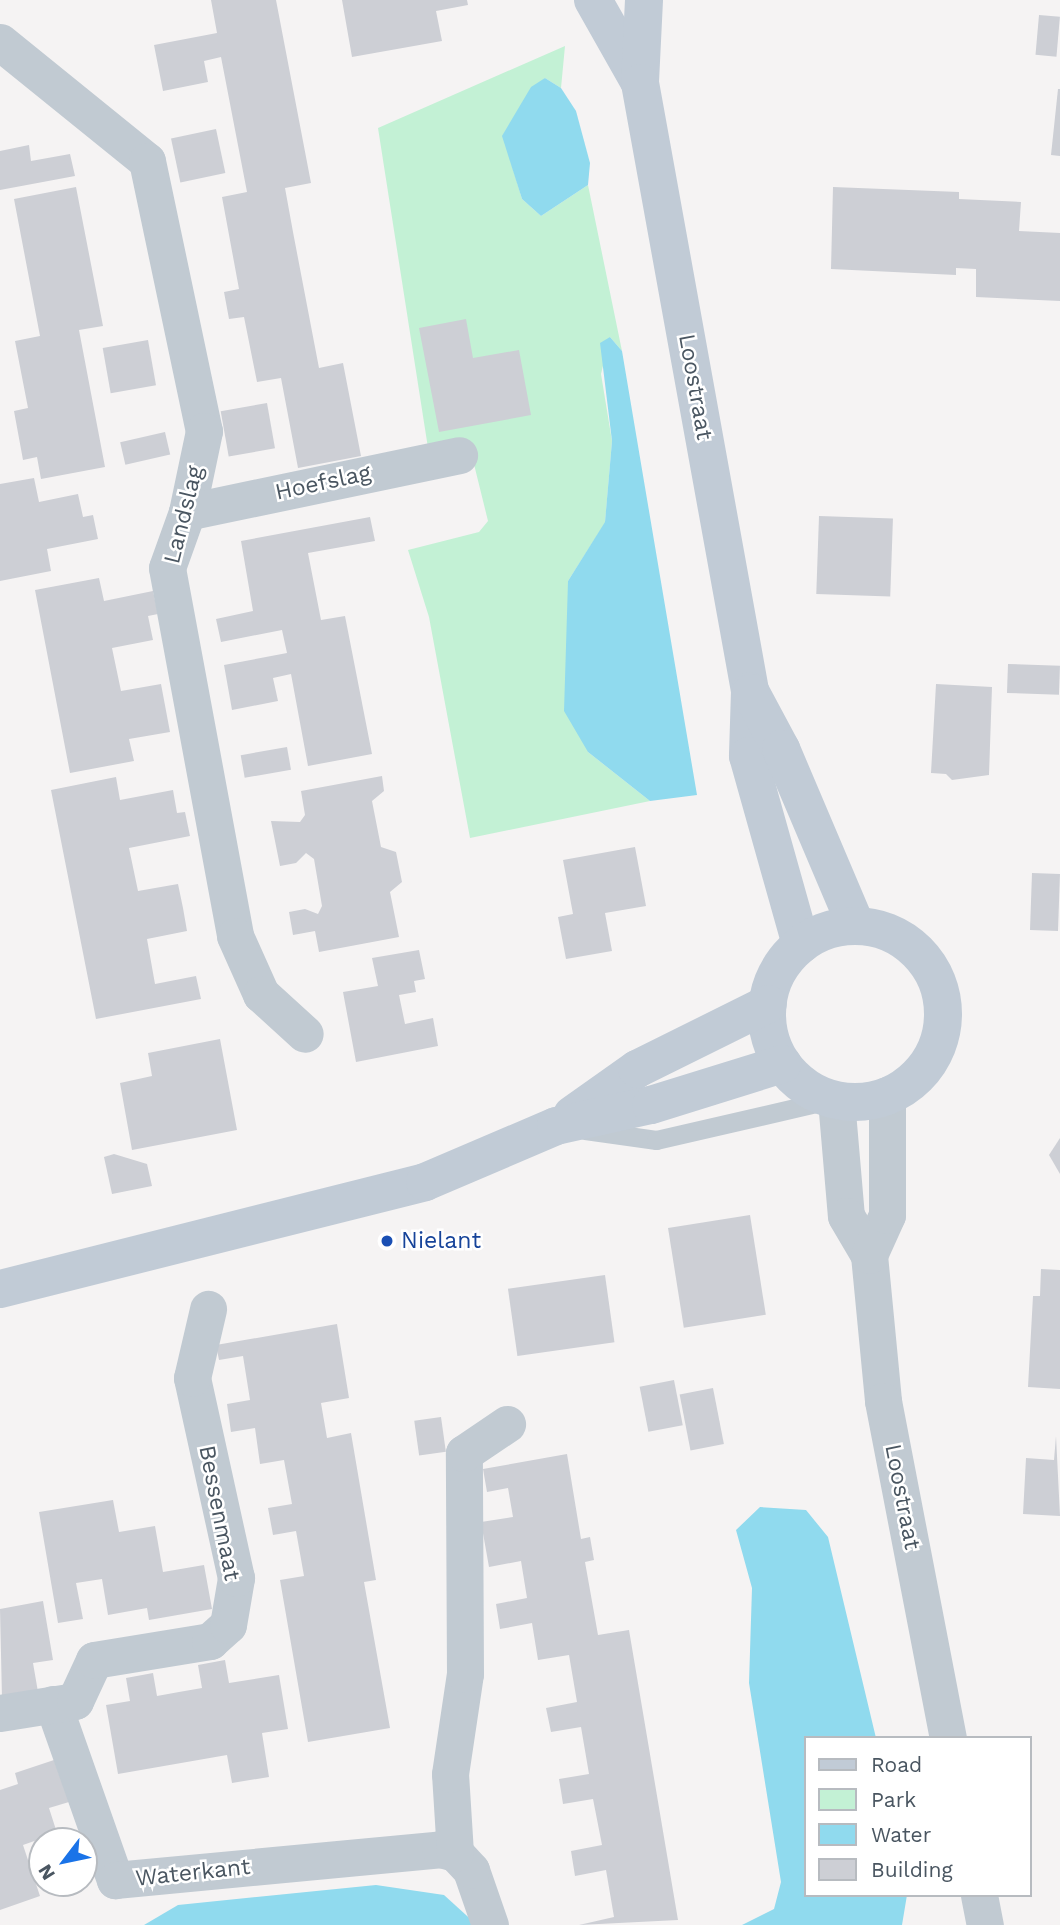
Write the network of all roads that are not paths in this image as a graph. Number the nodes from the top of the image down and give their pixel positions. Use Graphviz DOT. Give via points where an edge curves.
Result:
graph roads {
  1 [pos="593,0"];
  2 [pos="644,0"];
  3 [pos="0,41"];
  4 [pos="640,83"];
  5 [pos="458,455"];
  6 [pos="187,512"];
  7 [pos="750,691"];
  8 [pos="856,926"];
  9 [pos="801,945"];
  10 [pos="768,1004"];
  11 [pos="305,1034"];
  12 [pos="783,1064"];
  13 [pos="887,1096"];
  14 [pos="835,1099"];
  15 [pos="556,1126"];
  16 [pos="869,1255"];
  17 [pos="0,1289"];
  18 [pos="208,1310"];
  19 [pos="508,1424"];
  20 [pos="53,1704"];
  21 [pos="0,1713"];
  22 [pos="948,1736"];
  23 [pos="455,1853"];
  24 [pos="979,1897"];
  25 [pos="490,1924"];
  26 [pos="985,1925"];
  1 -- 4 [label="street, Loostraat"];
  2 -- 4 [label="street, Loostraat"];
  3 -- 6 [label="street, Landslag" via="147,161 204,431"];
  4 -- 7 [label="street, Loostraat"];
  5 -- 6 [label="street, Hoefslag"];
  6 -- 11 [label="street, Landslag" via="167,568 235,936 261,994"];
  7 -- 8 [label="street, Loostraat" via="781,749"];
  7 -- 9 [label="street, Loostraat" via="748,756"];
  8 -- 9 [label="street" via="827,931"];
  8 -- 13 [label="street" via="886,932 914,949 933,974 942,1003 940,1035 927,1063"];
  9 -- 10 [label="street" via="775,977"];
  10 -- 12 [label="street" via="770,1035"];
  10 -- 15 [label="street" via="637,1069"];
  12 -- 14 [label="street" via="801,1084"];
  12 -- 15 [label="street" via="651,1105"];
  13 -- 14 [label="street"];
  13 -- 16 [label="street, Loostraat" via="887,1215"];
  14 -- 15 [label="lane" via="656,1140"];
  14 -- 16 [label="street, Loostraat" via="846,1216"];
  15 -- 17 [label="street" via="425,1182"];
  16 -- 22 [label="street, Loostraat" via="883,1401"];
  18 -- 20 [label="street, Bessenmaat" via="192,1378 236,1578 228,1625 210,1641 94,1660 75,1700"];
  19 -- 23 [label="street" via="464,1453 464,1674 450,1774"];
  20 -- 21 [label="street, Bessenmaat"];
  20 -- 23 [label="street, Waterkant" via="116,1880 440,1849"];
  23 -- 25 [label="street" via="471,1870"];
  24 -- 26 [label="street"];
}
